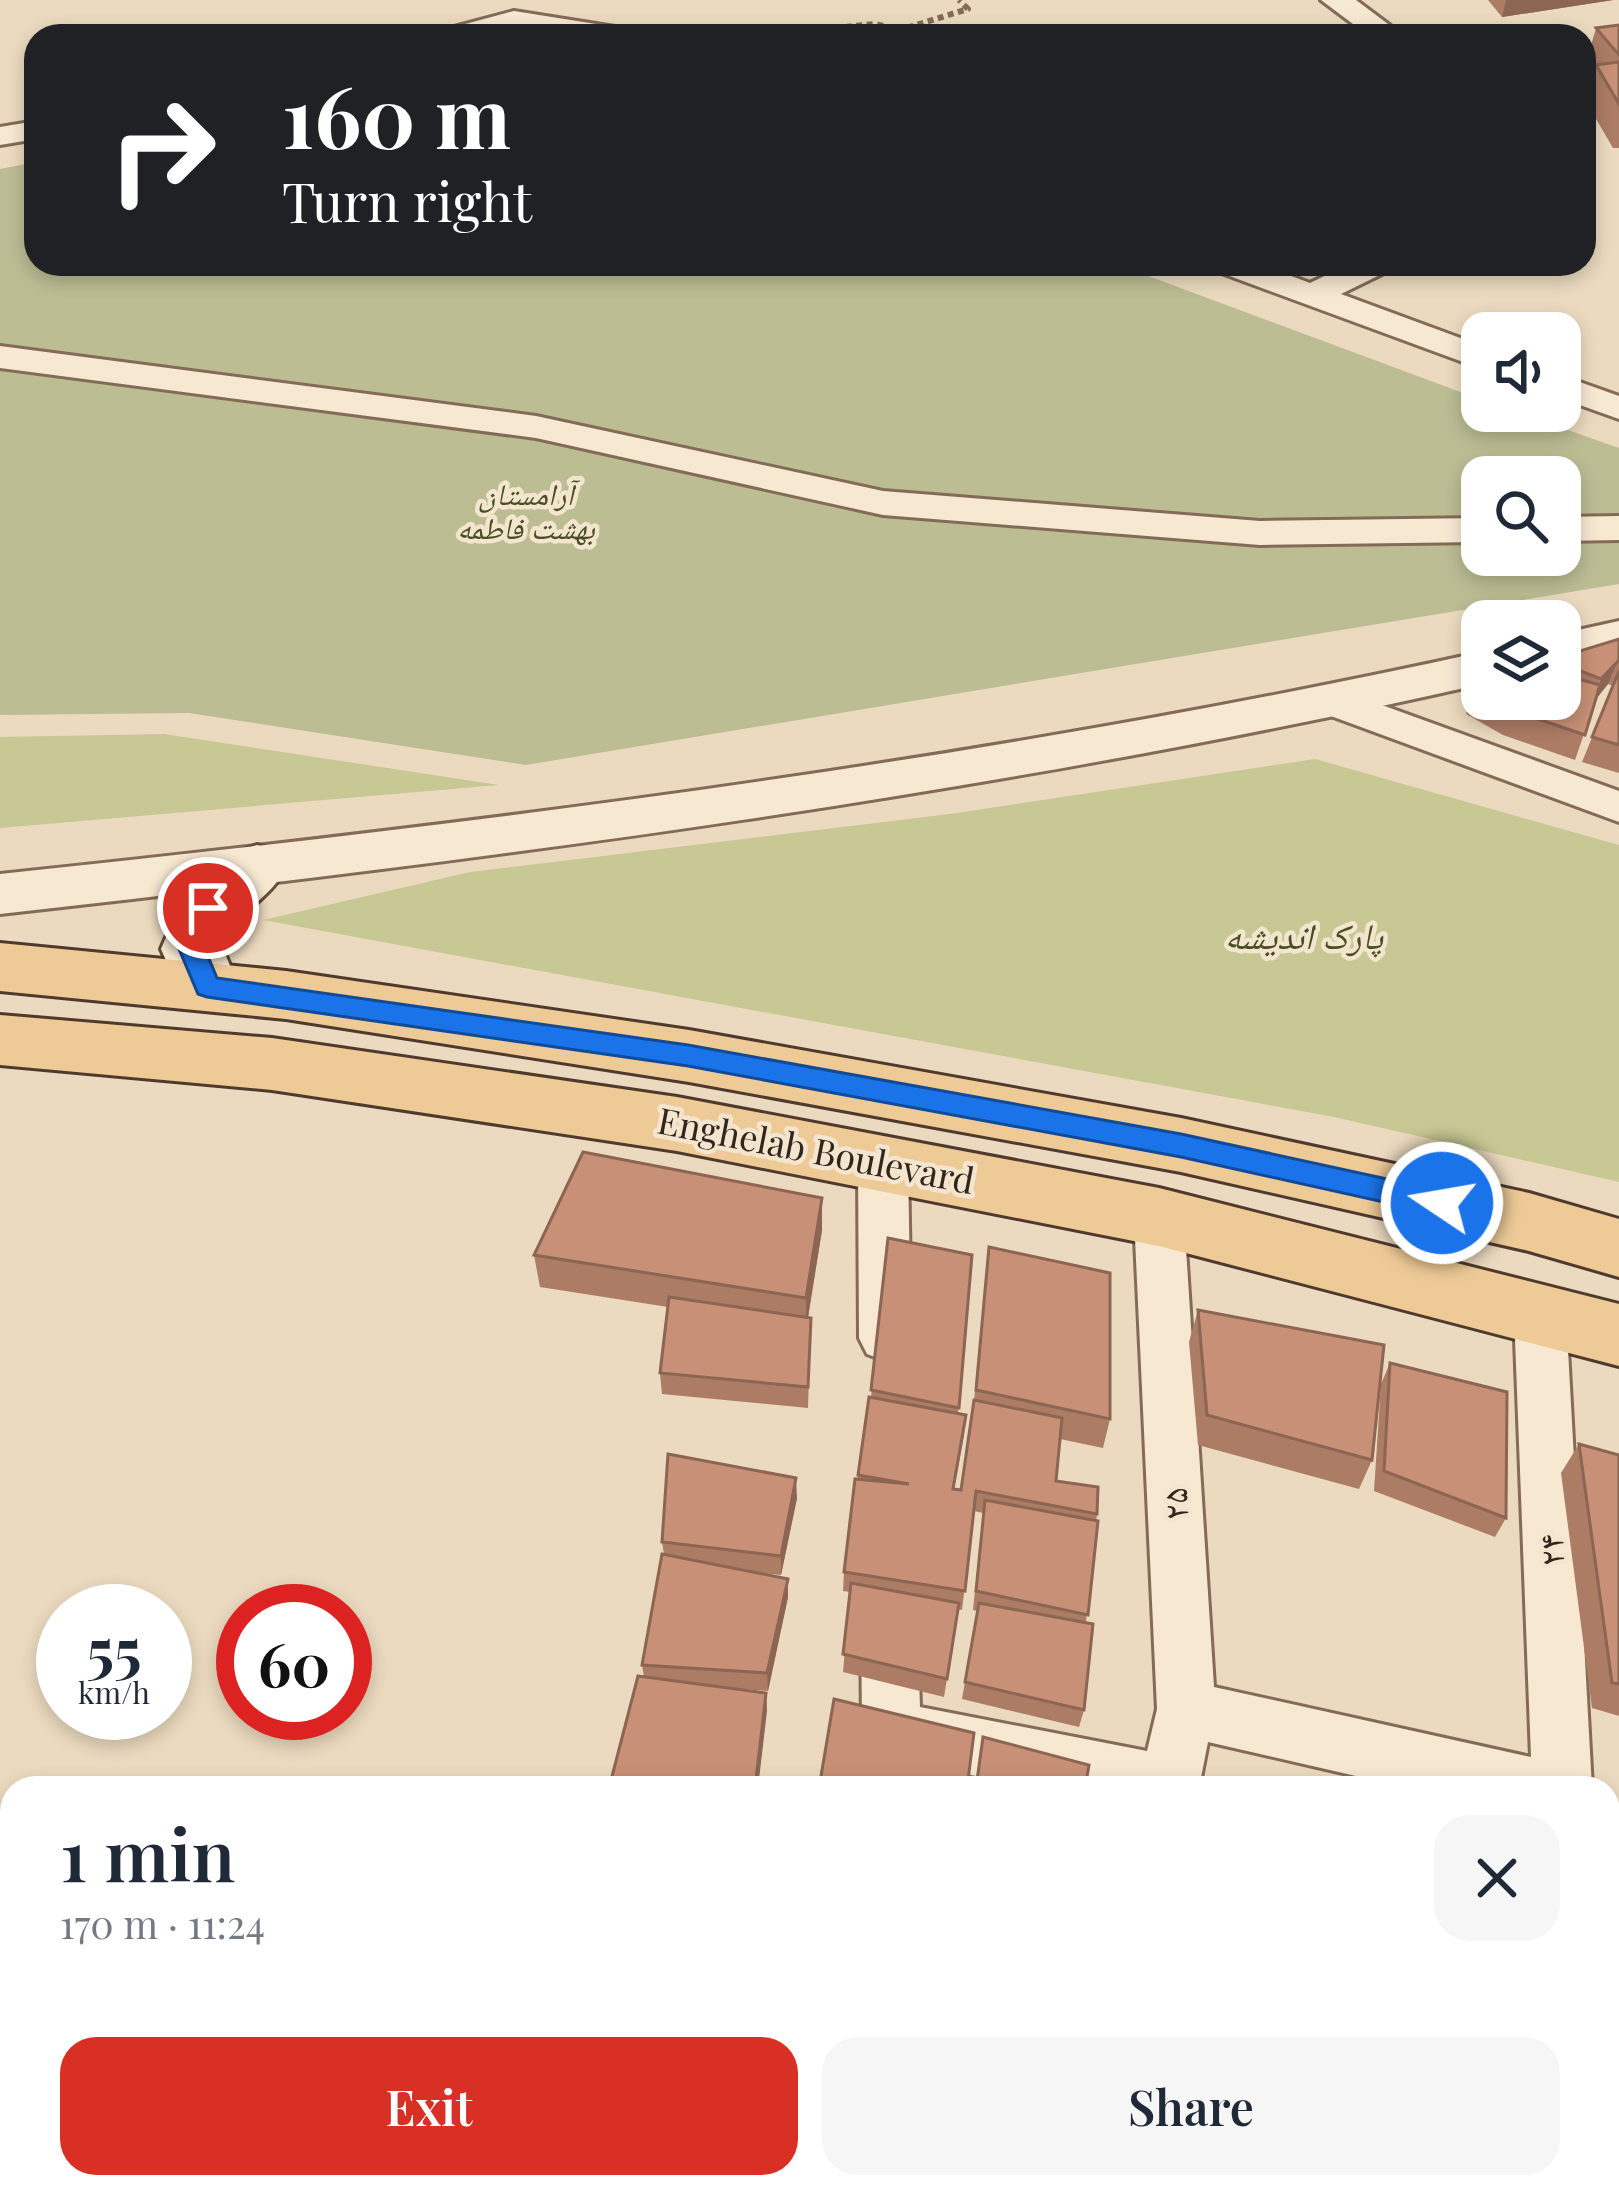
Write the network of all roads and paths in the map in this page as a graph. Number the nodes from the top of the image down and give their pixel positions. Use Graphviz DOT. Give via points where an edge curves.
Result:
graph roads {
  1 [pos="959,0"];
  2 [pos="1336,0"];
  3 [pos="499,24"];
  4 [pos="539,24"];
  5 [pos="919,24"];
  6 [pos="1371,24"];
  7 [pos="1261,276"];
  8 [pos="1351,276"];
  9 [pos="1312,295"];
  10 [pos="1461,350"];
  11 [pos="0,357"];
  12 [pos="1581,394"];
  13 [pos="1619,408"];
  14 [pos="1619,528"];
  15 [pos="1581,529"];
  16 [pos="1461,530"];
  17 [pos="1619,637"];
  18 [pos="1581,645"];
  19 [pos="1461,673"];
  20 [pos="1335,702"];
  21 [pos="1619,807"];
  22 [pos="257,867"];
  23 [pos="0,894"];
  24 [pos="0,967"];
  25 [pos="207,987"];
  26 [pos="0,1040"];
  27 [pos="883,1163"];
  28 [pos="1159,1217"];
  29 [pos="1619,1248"];
  30 [pos="1540,1313"];
  31 [pos="1619,1336"];
  32 [pos="886,1400"];
  33 [pos="889,1565"];
  34 [pos="1186,1709"];
  35 [pos="891,1730"];
  36 [pos="885,1776"];
  37 [pos="1115,1776"];
  38 [pos="1171,1776"];
  39 [pos="1485,1776"];
  40 [pos="1561,1776"];
  1 -- 5 [label="path" via="968,9"];
  2 -- 6 [label="street"];
  3 -- 4 [label="street"];
  7 -- 9 [label="street"];
  8 -- 9 [label="street"];
  9 -- 10 [label="street"];
  11 -- 16 [label="street" via="536,428 884,503 1260,533"];
  12 -- 13 [label="street"];
  14 -- 15 [label="street"];
  17 -- 18 [label="street"];
  19 -- 20 [label="street"];
  20 -- 21 [label="street"];
  20 -- 22 [label="street" via="796,793"];
  22 -- 23 [label="street"];
  22 -- 25 [label="main road" via="208,908 192,949"];
  24 -- 25 [label="main road, Enghelab Boulevard"];
  25 -- 29 [label="main road, Enghelab Boulevard" via="688,1056 1181,1145"];
  26 -- 27 [label="main road, Enghelab Boulevard" via="272,1064"];
  27 -- 28 [label="main road, Enghelab Boulevard"];
  27 -- 32 [label="street"];
  28 -- 30 [label="main road, Enghelab Boulevard"];
  28 -- 34 [label="street, ۲۵"];
  30 -- 31 [label="main road, Enghelab Boulevard"];
  30 -- 40 [label="street, ۲۴"];
  33 -- 35 [label="street"];
  34 -- 38 [label="street, ۲۵"];
  34 -- 39 [label="street"];
  35 -- 36 [label="street"];
  35 -- 37 [label="street"];
}
